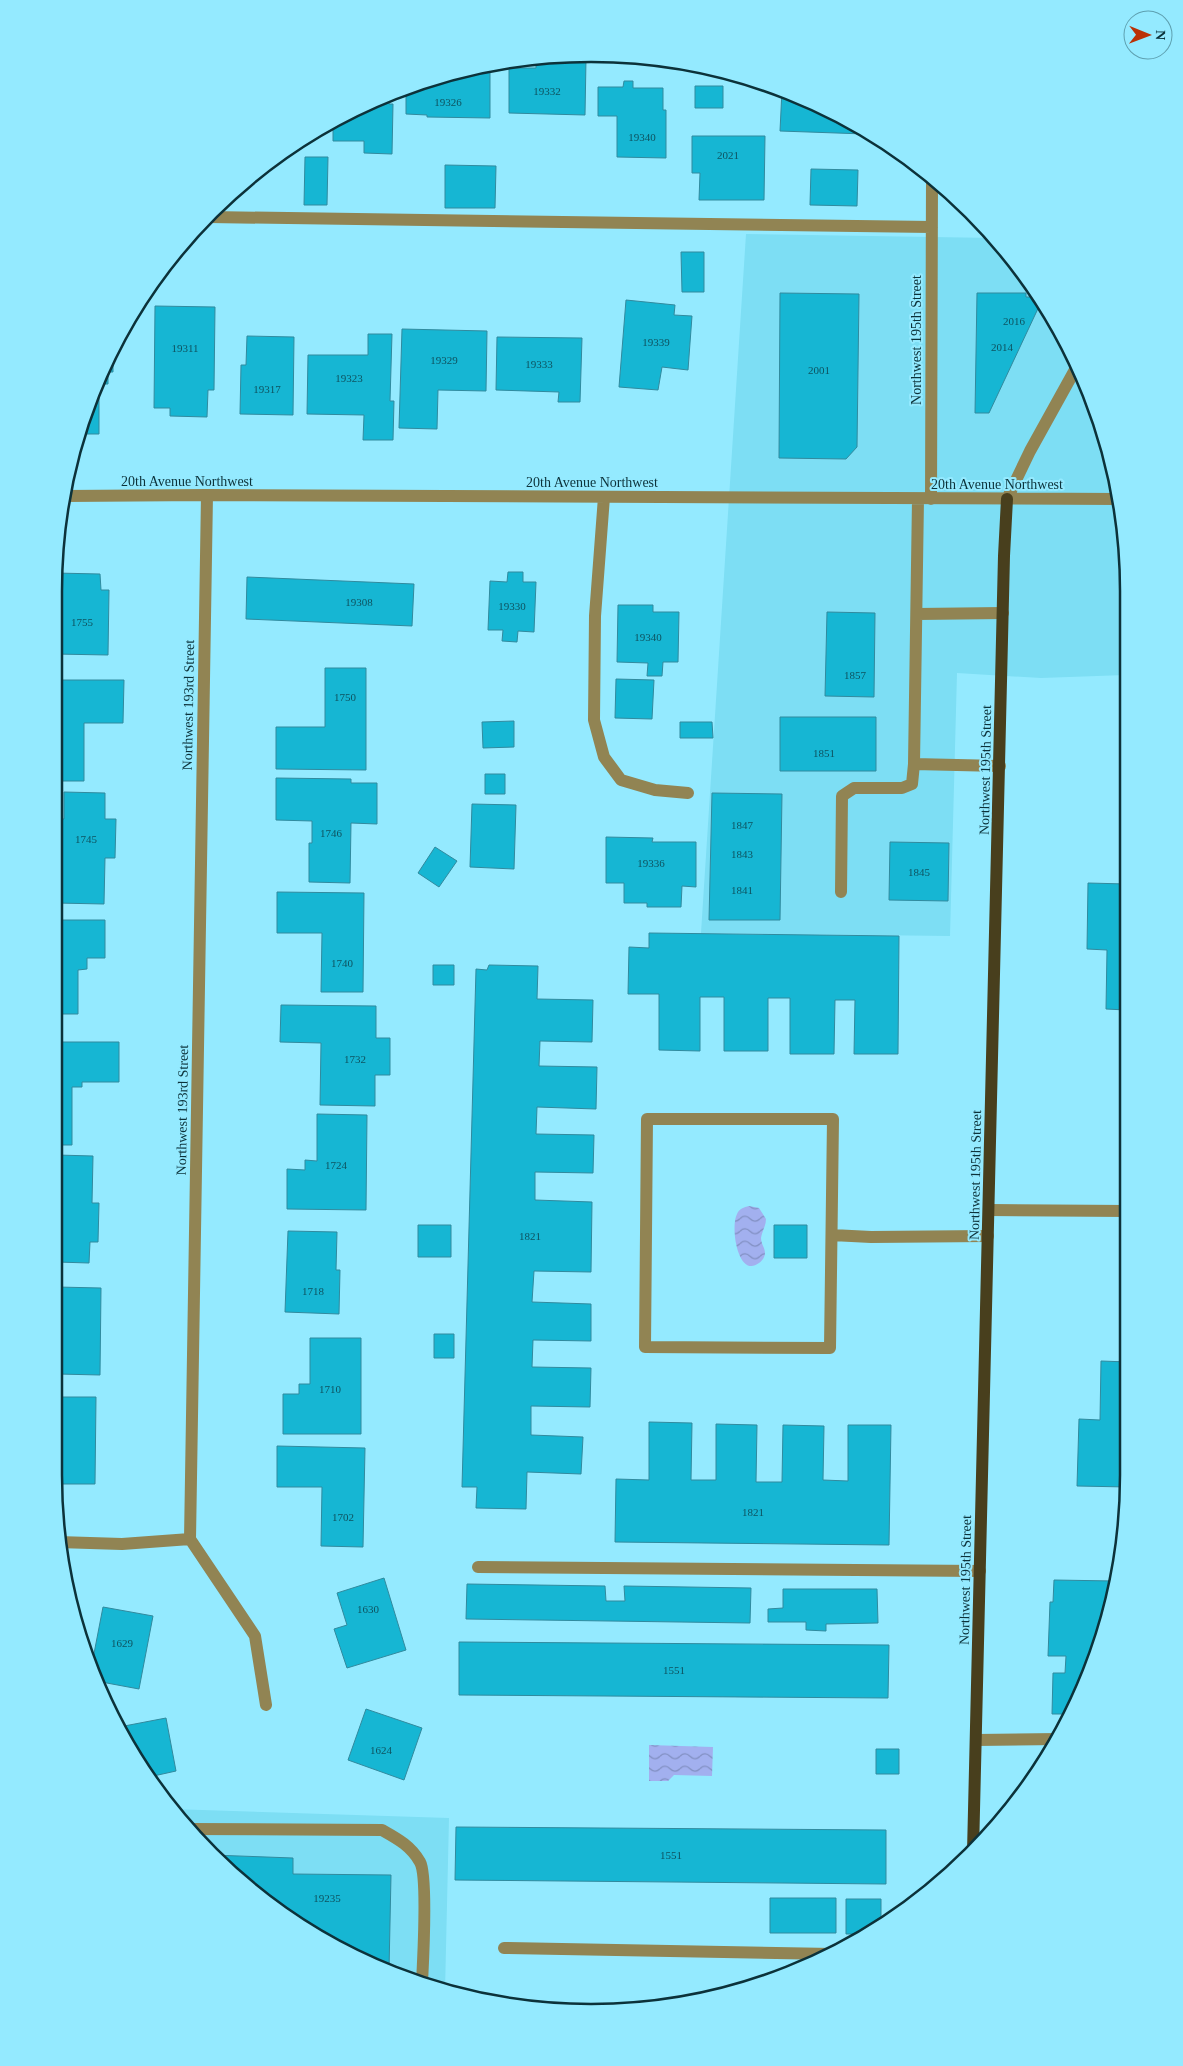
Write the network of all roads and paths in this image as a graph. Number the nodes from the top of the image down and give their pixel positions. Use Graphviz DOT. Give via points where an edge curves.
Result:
graph roads {
  1 [pos="932,187"];
  2 [pos="217,217"];
  3 [pos="932,227"];
  4 [pos="1073,373"];
  5 [pos="207,495"];
  6 [pos="72,496"];
  7 [pos="604,498"];
  8 [pos="925,499"];
  9 [pos="1007,499"];
  10 [pos="1112,499"];
  11 [pos="917,614"];
  12 [pos="1003,614"];
  13 [pos="914,764"];
  14 [pos="1000,766"];
  15 [pos="688,793"];
  16 [pos="841,892"];
  17 [pos="989,1210"];
  18 [pos="1120,1212"];
  19 [pos="832,1235"];
  20 [pos="988,1236"];
  21 [pos="190,1539"];
  22 [pos="67,1542"];
  23 [pos="478,1567"];
  24 [pos="980,1571"];
  25 [pos="266,1705"];
  26 [pos="1050,1738"];
  27 [pos="976,1740"];
  28 [pos="199,1829"];
  29 [pos="973,1841"];
  30 [pos="504,1948"];
  31 [pos="815,1954"];
  32 [pos="422,1975"];
  1 -- 3 [label="street, Northwest 195th Street"];
  2 -- 3 [label="street"];
  3 -- 8 [label="street, Northwest 195th Street"];
  4 -- 9 [label="street"];
  5 -- 6 [label="street, 20th Avenue Northwest"];
  5 -- 7 [label="street, 20th Avenue Northwest"];
  5 -- 21 [label="street, Northwest 193rd Street"];
  7 -- 8 [label="street, 20th Avenue Northwest"];
  7 -- 15 [label="street" via="595,616 594,720 604,757 621,780 654,790"];
  8 -- 9 [label="street, 20th Avenue Northwest"];
  8 -- 11 [label="street, Northwest 195th Street"];
  9 -- 10 [label="street, 20th Avenue Northwest"];
  9 -- 12 [label="main road, Northwest 195th Street"];
  11 -- 12 [label="street"];
  11 -- 13 [label="street, Northwest 195th Street"];
  12 -- 14 [label="main road, Northwest 195th Street"];
  13 -- 14 [label="street"];
  13 -- 16 [label="street, Northwest 195th Street" via="912,784 902,788 854,788 842,796"];
  14 -- 17 [label="main road, Northwest 195th Street"];
  17 -- 18 [label="street"];
  17 -- 20 [label="main road, Northwest 195th Street"];
  19 -- 19 [label="street" via="833,1119 647,1118 645,1347 830,1348"];
  19 -- 20 [label="street"];
  20 -- 24 [label="main road, Northwest 195th Street"];
  21 -- 22 [label="street" via="122,1544"];
  21 -- 25 [label="street" via="255,1636"];
  23 -- 24 [label="street"];
  24 -- 27 [label="main road, Northwest 195th Street"];
  26 -- 27 [label="street"];
  27 -- 29 [label="main road, Northwest 195th Street"];
  28 -- 32 [label="street" via="382,1830 405,1843 422,1864"];
  30 -- 31 [label="street"];
}
